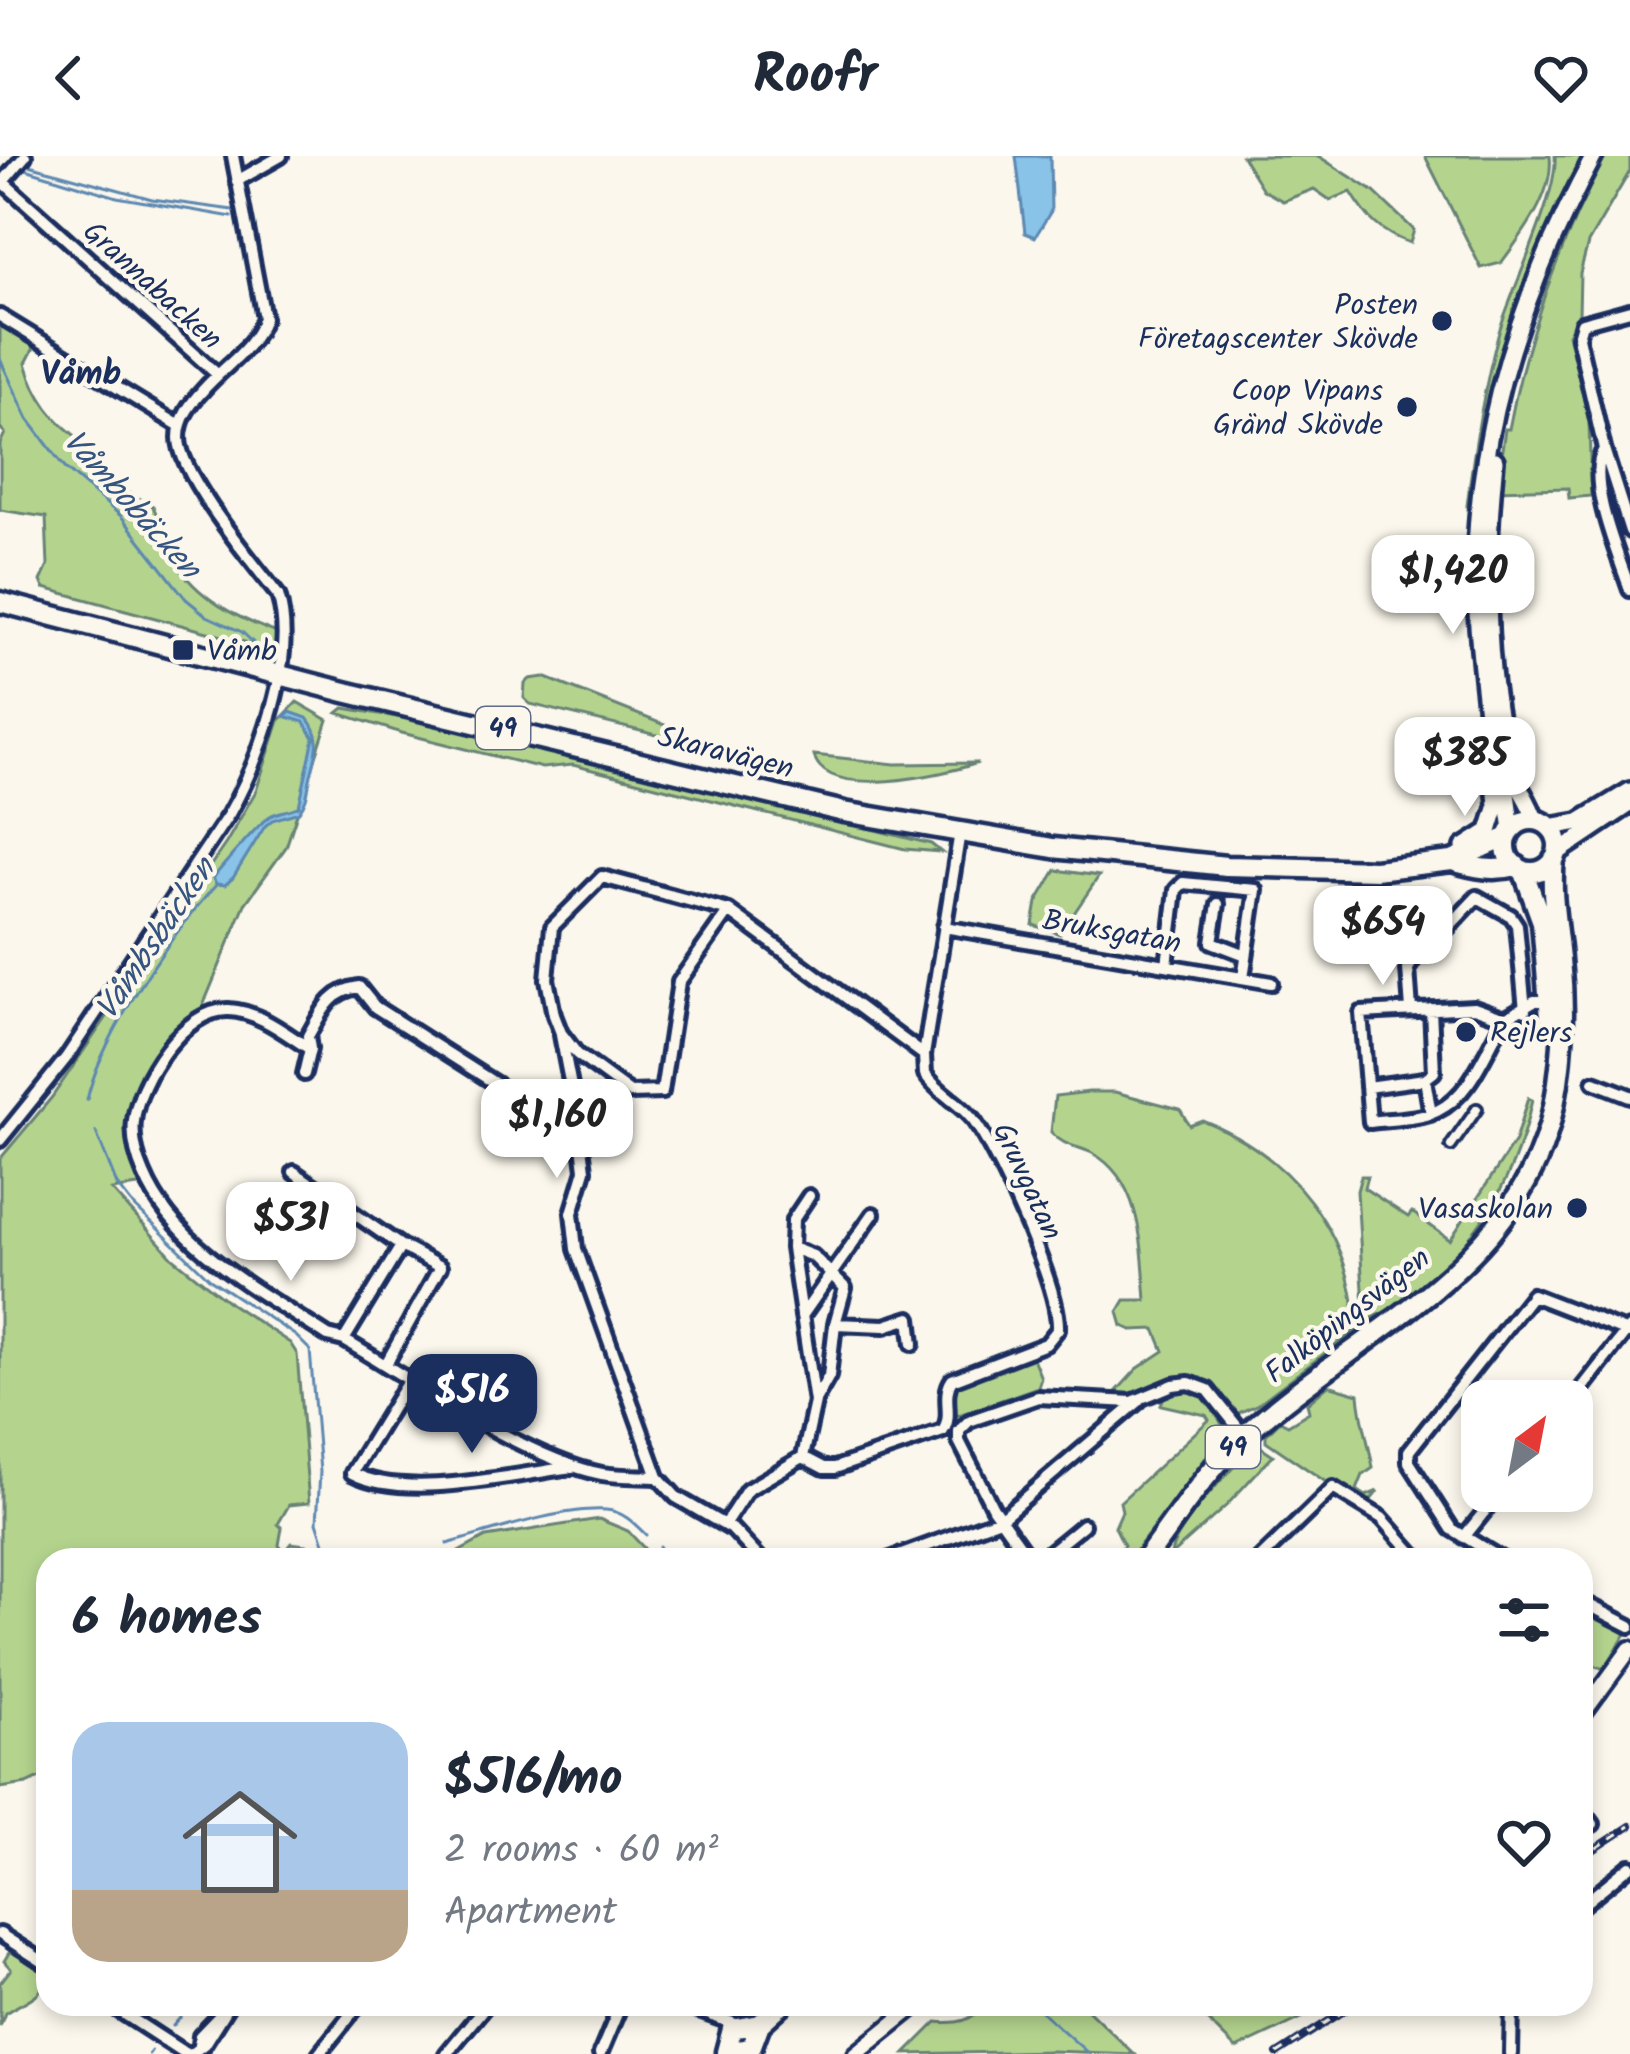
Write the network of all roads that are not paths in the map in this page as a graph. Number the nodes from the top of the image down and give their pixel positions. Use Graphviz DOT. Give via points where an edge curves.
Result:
graph roads {
  1 [pos="26,156"];
  2 [pos="232,156"];
  3 [pos="281,156"];
  4 [pos="1594,156"];
  5 [pos="5,180"];
  6 [pos="237,181"];
  7 [pos="1630,310"];
  8 [pos="0,316"];
  9 [pos="1511,356"];
  10 [pos="218,375"];
  11 [pos="180,426"];
  12 [pos="1604,449"];
  13 [pos="1625,497"];
  14 [pos="1605,511"];
  15 [pos="1629,523"];
  16 [pos="1610,529"];
  17 [pos="1630,590"];
  18 [pos="0,602"];
  19 [pos="279,674"];
  20 [pos="1497,779"];
  21 [pos="1630,791"];
  22 [pos="1630,804"];
  23 [pos="1543,824"];
  24 [pos="960,832"];
  25 [pos="1510,834"];
  26 [pos="1534,863"];
  27 [pos="1460,864"];
  28 [pos="1218,904"];
  29 [pos="729,911"];
  30 [pos="944,927"];
  31 [pos="1246,955"];
  32 [pos="1167,965"];
  33 [pos="1243,978"];
  34 [pos="1271,983"];
  35 [pos="1554,1006"];
  36 [pos="1431,1009"];
  37 [pos="1411,1010"];
  38 [pos="1525,1010"];
  39 [pos="1504,1018"];
  40 [pos="561,1033"];
  41 [pos="310,1049"];
  42 [pos="924,1055"];
  43 [pos="304,1074"];
  44 [pos="1425,1079"];
  45 [pos="1594,1082"];
  46 [pos="1367,1087"];
  47 [pos="1630,1096"];
  48 [pos="1477,1109"];
  49 [pos="1431,1114"];
  50 [pos="580,1138"];
  51 [pos="0,1139"];
  52 [pos="1451,1146"];
  53 [pos="293,1172"];
  54 [pos="809,1196"];
  55 [pos="873,1214"];
  56 [pos="401,1246"];
  57 [pos="792,1248"];
  58 [pos="830,1276"];
  59 [pos="802,1316"];
  60 [pos="835,1324"];
  61 [pos="1628,1330"];
  62 [pos="344,1340"];
  63 [pos="913,1344"];
  64 [pos="386,1364"];
  65 [pos="410,1378"];
  66 [pos="1589,1380"];
  67 [pos="1139,1401"];
  68 [pos="815,1402"];
  69 [pos="953,1428"];
  70 [pos="1244,1435"];
  71 [pos="803,1457"];
  72 [pos="575,1467"];
  73 [pos="658,1477"];
  74 [pos="1484,1512"];
  75 [pos="1000,1519"];
  76 [pos="725,1524"];
  77 [pos="1083,1526"];
  78 [pos="1464,1538"];
  79 [pos="749,1548"];
  80 [pos="921,1548"];
  81 [pos="1021,1548"];
  82 [pos="1055,1548"];
  83 [pos="1155,1548"];
  84 [pos="1271,1548"];
  85 [pos="1408,1548"];
  86 [pos="1482,1548"];
  87 [pos="1593,1607"];
  88 [pos="1630,1627"];
  89 [pos="1630,1649"];
  90 [pos="1593,1689"];
  91 [pos="1600,1692"];
  92 [pos="1593,1700"];
  93 [pos="1630,1866"];
  94 [pos="1593,1896"];
  95 [pos="0,1934"];
  96 [pos="36,1957"];
  97 [pos="130,2016"];
  98 [pos="215,2016"];
  99 [pos="350,2016"];
  100 [pos="477,2016"];
  101 [pos="616,2016"];
  102 [pos="700,2016"];
  103 [pos="767,2016"];
  104 [pos="903,2016"];
  105 [pos="1512,2016"];
  106 [pos="739,2039"];
  107 [pos="192,2051"];
  108 [pos="858,2053"];
  109 [pos="320,2054"];
  110 [pos="446,2054"];
  111 [pos="600,2054"];
  112 [pos="1511,2054"];
  1 -- 5 [label="street"];
  2 -- 6 [label="street"];
  3 -- 6 [label="street"];
  4 -- 9 [label="main road" via="1547,250"];
  5 -- 10 [label="street, Grannabacken"];
  6 -- 10 [label="street" via="264,319 257,337"];
  7 -- 12 [label="street" via="1582,323 1578,337"];
  8 -- 11 [label="street"];
  9 -- 20 [label="main road" via="1487,451 1477,546 1479,644"];
  9 -- 23 [label="main road" via="1486,598 1509,767"];
  10 -- 11 [label="street"];
  11 -- 19 [label="street" via="185,465 278,595 286,636"];
  12 -- 13 [label="street"];
  12 -- 14 [label="street" via="1598,464"];
  13 -- 14 [label="street"];
  13 -- 15 [label="street"];
  14 -- 16 [label="street"];
  15 -- 16 [label="street"];
  16 -- 17 [label="street"];
  18 -- 19 [label="main road, Skaravägen / 49"];
  19 -- 24 [label="main road, Skaravägen / 49" via="844,812"];
  19 -- 51 [label="street" via="229,814 66,1058"];
  20 -- 25 [label="main road" via="1507,794"];
  20 -- 27 [label="main road" via="1493,826"];
  21 -- 23 [label="main road" via="1587,815"];
  22 -- 26 [label="main road"];
  23 -- 25 [label="main road, 49" via="1522,822"];
  23 -- 26 [label="main road, 49" via="1557,839"];
  24 -- 27 [label="main road, Skaravägen / 49" via="1226,866"];
  24 -- 30 [label="street"];
  25 -- 26 [label="main road, 49"];
  25 -- 27 [label="main road, Skaravägen / 49"];
  26 -- 27 [label="main road, Skaravägen / 49"];
  26 -- 35 [label="main road, Falköpingsvägen / 49"];
  26 -- 35 [label="main road, Falköpingsvägen / 49" via="1560,954"];
  28 -- 31 [label="street" via="1212,942"];
  29 -- 40 [label="street" via="602,877 552,927 547,979"];
  29 -- 40 [label="street" via="679,982 662,1092 630,1094"];
  29 -- 42 [label="street"];
  30 -- 32 [label="street, Bruksgatan"];
  30 -- 42 [label="street"];
  31 -- 32 [label="street" via="1256,890 1183,883"];
  31 -- 33 [label="street"];
  32 -- 33 [label="street, Bruksgatan"];
  33 -- 34 [label="street, Bruksgatan"];
  35 -- 38 [label="street" via="1534,1001"];
  35 -- 70 [label="main road, Falköpingsvägen / 49" via="1550,1124 1507,1215 1435,1288"];
  36 -- 37 [label="street"];
  36 -- 39 [label="street" via="1474,1007"];
  36 -- 44 [label="street" via="1434,1072"];
  37 -- 38 [label="street" via="1408,969 1424,942 1439,938 1477,897 1517,925"];
  37 -- 46 [label="street" via="1360,1013"];
  38 -- 39 [label="street"];
  39 -- 49 [label="street" via="1466,1085"];
  40 -- 50 [label="street"];
  41 -- 43 [label="street"];
  41 -- 50 [label="street" via="308,1036 328,1000 358,987 375,1007"];
  41 -- 62 [label="street" via="241,1012 202,1016 150,1076 134,1122 136,1149 153,1191 183,1229 227,1269"];
  42 -- 69 [label="street, Gruvgatan" via="925,1074 988,1144 1058,1318 1046,1344 952,1380 946,1389"];
  44 -- 46 [label="street"];
  44 -- 49 [label="street"];
  45 -- 47 [label="street"];
  46 -- 49 [label="street" via="1370,1122"];
  48 -- 52 [label="street"];
  50 -- 73 [label="street" via="585,1170 572,1213 576,1249"];
  53 -- 56 [label="street"];
  54 -- 57 [label="street" via="794,1220"];
  55 -- 58 [label="street"];
  56 -- 62 [label="street"];
  56 -- 64 [label="street" via="440,1267"];
  57 -- 58 [label="street" via="813,1256"];
  57 -- 59 [label="street"];
  58 -- 59 [label="street"];
  58 -- 60 [label="street" via="845,1288"];
  59 -- 68 [label="street"];
  60 -- 63 [label="street" via="910,1318"];
  60 -- 68 [label="street" via="829,1376"];
  61 -- 66 [label="street"];
  61 -- 78 [label="street" via="1532,1295 1408,1455"];
  62 -- 64 [label="street"];
  64 -- 65 [label="street"];
  65 -- 72 [label="street"];
  65 -- 72 [label="street" via="352,1473 407,1488"];
  67 -- 69 [label="street" via="1038,1397"];
  67 -- 70 [label="street" via="1173,1384 1202,1386"];
  67 -- 75 [label="street"];
  68 -- 71 [label="street"];
  69 -- 71 [label="street" via="835,1468"];
  69 -- 75 [label="street"];
  70 -- 83 [label="main road, Falköpingsvägen / 49"];
  71 -- 76 [label="street" via="747,1490"];
  72 -- 73 [label="street"];
  73 -- 76 [label="street" via="676,1497"];
  74 -- 78 [label="street"];
  75 -- 80 [label="street"];
  75 -- 81 [label="street"];
  76 -- 79 [label="street"];
  77 -- 82 [label="street"];
  78 -- 86 [label="street"];
  84 -- 85 [label="street" via="1333,1488 1382,1518"];
  87 -- 88 [label="street"];
  89 -- 91 [label="street"];
  90 -- 91 [label="street"];
  91 -- 92 [label="street"];
  93 -- 94 [label="street"];
  95 -- 96 [label="street"];
  97 -- 107 [label="street"];
  98 -- 107 [label="street"];
  99 -- 109 [label="street"];
  100 -- 110 [label="street"];
  101 -- 111 [label="street"];
  102 -- 106 [label="street"];
  103 -- 106 [label="main road"];
  104 -- 108 [label="street"];
  105 -- 112 [label="street"];
}
